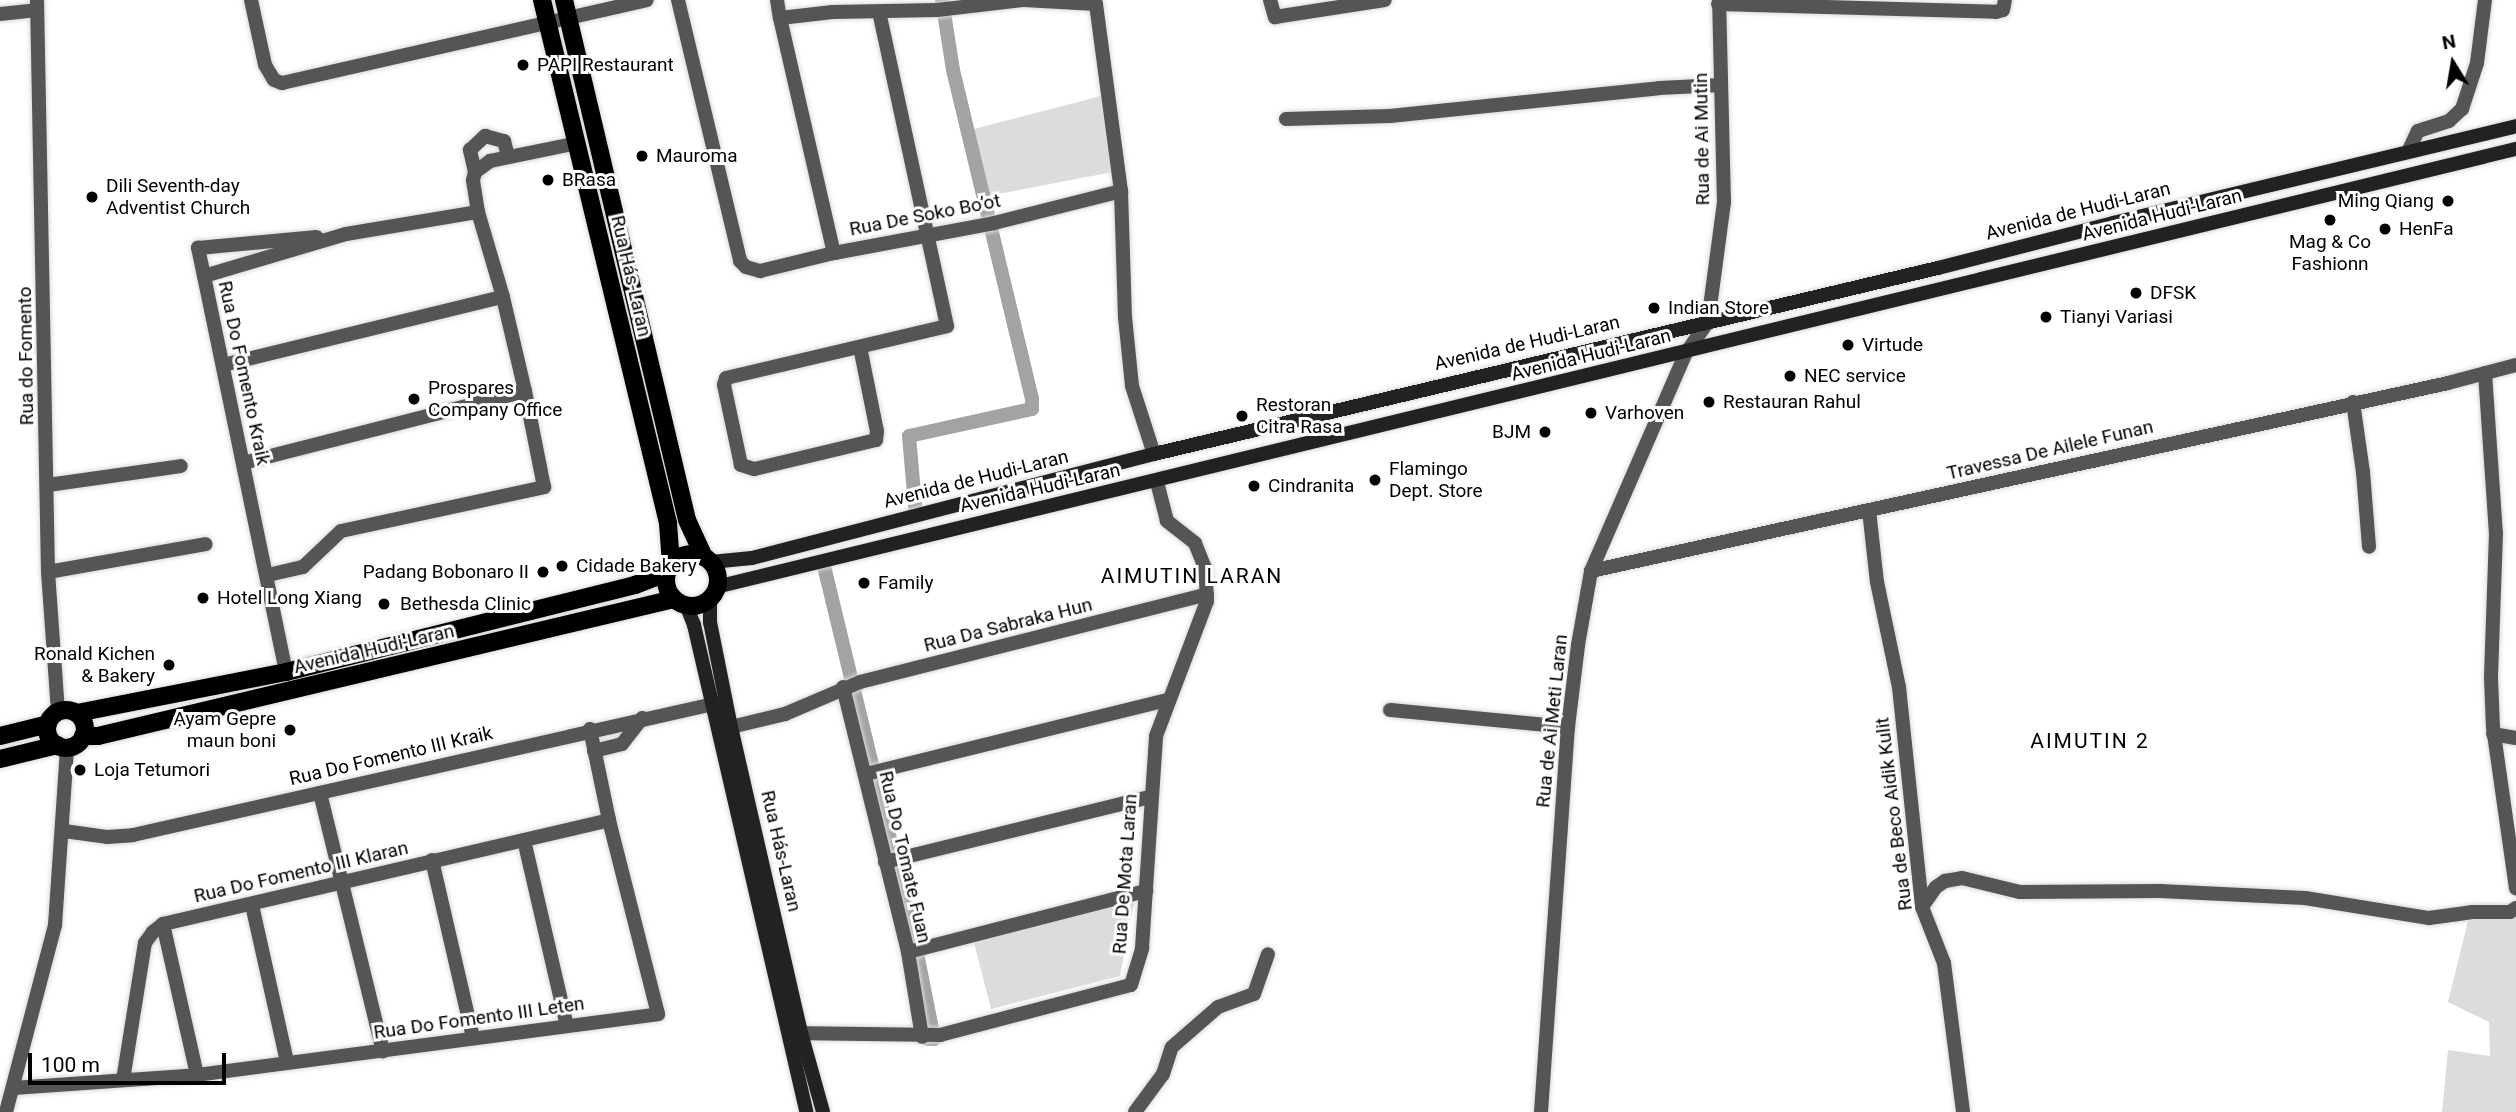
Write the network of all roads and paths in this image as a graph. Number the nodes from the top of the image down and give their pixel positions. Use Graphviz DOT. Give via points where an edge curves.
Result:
graph roads {
  1 [pos="251,0"];
  2 [pos="542,0"];
  3 [pos="647,0"];
  4 [pos="678,0"];
  5 [pos="777,0"];
  6 [pos="1270,0"];
  7 [pos="1385,0"];
  8 [pos="2005,0"];
  9 [pos="2485,0"];
  10 [pos="1098,2"];
  11 [pos="1718,2"];
  12 [pos="37,5"];
  13 [pos="833,6"];
  14 [pos="566,9"];
  15 [pos="879,12"];
  16 [pos="0,14"];
  17 [pos="780,18"];
  18 [pos="547,24"];
  19 [pos="1721,85"];
  20 [pos="1286,119"];
  21 [pos="2516,126"];
  22 [pos="2516,149"];
  23 [pos="580,152"];
  24 [pos="2408,152"];
  25 [pos="508,156"];
  26 [pos="600,157"];
  27 [pos="475,172"];
  28 [pos="1121,191"];
  29 [pos="478,212"];
  30 [pos="346,234"];
  31 [pos="925,234"];
  32 [pos="834,253"];
  33 [pos="204,276"];
  34 [pos="503,297"];
  35 [pos="1708,322"];
  36 [pos="860,346"];
  37 [pos="1686,354"];
  38 [pos="223,365"];
  39 [pos="2516,365"];
  40 [pos="2485,373"];
  41 [pos="525,391"];
  42 [pos="2353,402"];
  43 [pos="1154,454"];
  44 [pos="243,463"];
  45 [pos="181,466"];
  46 [pos="1157,482"];
  47 [pos="48,485"];
  48 [pos="1869,510"];
  49 [pos="206,544"];
  50 [pos="2369,547"];
  51 [pos="707,560"];
  52 [pos="669,568"];
  53 [pos="1591,571"];
  54 [pos="48,572"];
  55 [pos="268,575"];
  56 [pos="713,592"];
  57 [pos="1207,594"];
  58 [pos="680,602"];
  59 [pos="286,672"];
  60 [pos="843,687"];
  61 [pos="1168,700"];
  62 [pos="727,701"];
  63 [pos="711,704"];
  64 [pos="1390,710"];
  65 [pos="77,713"];
  66 [pos="53,718"];
  67 [pos="642,718"];
  68 [pos="731,727"];
  69 [pos="1569,727"];
  70 [pos="590,729"];
  71 [pos="2493,734"];
  72 [pos="0,736"];
  73 [pos="83,736"];
  74 [pos="2516,737"];
  75 [pos="62,746"];
  76 [pos="594,751"];
  77 [pos="0,759"];
  78 [pos="866,774"];
  79 [pos="320,793"];
  80 [pos="1150,797"];
  81 [pos="609,820"];
  82 [pos="64,831"];
  83 [pos="524,840"];
  84 [pos="432,860"];
  85 [pos="885,862"];
  86 [pos="342,884"];
  87 [pos="2516,888"];
  88 [pos="1146,891"];
  89 [pos="252,905"];
  90 [pos="1922,907"];
  91 [pos="2516,908"];
  92 [pos="163,924"];
  93 [pos="908,952"];
  94 [pos="1268,954"];
  95 [pos="567,1026"];
  96 [pos="794,1033"];
  97 [pos="922,1037"];
  98 [pos="473,1038"];
  99 [pos="383,1051"];
  100 [pos="287,1062"];
  101 [pos="197,1075"];
  102 [pos="123,1080"];
  103 [pos="13,1088"];
  104 [pos="6,1112"];
  105 [pos="806,1112"];
  106 [pos="823,1112"];
  107 [pos="1135,1112"];
  108 [pos="1541,1112"];
  109 [pos="1963,1112"];
  1 -- 18 [label="street" via="265,65 274,80 282,83"];
  2 -- 18 [label="main road, Rua Hás-Laran"];
  3 -- 14 [label="street"];
  4 -- 32 [label="street, Rua De Soko Bo’ot" via="740,261 760,271"];
  5 -- 17 [label="street"];
  6 -- 7 [label="street" via="1275,17"];
  8 -- 11 [label="street" via="2003,10 1996,12"];
  9 -- 24 [label="street" via="2477,62 2462,109 2449,121 2418,131"];
  10 -- 15 [label="street" via="1024,0"];
  10 -- 28 [label="street"];
  11 -- 19 [label="street, Rua de Ai Mutin"];
  12 -- 16 [label="street"];
  12 -- 47 [label="street, Rua do Fomento"];
  13 -- 15 [label="street"];
  13 -- 17 [label="street"];
  14 -- 18 [label="street"];
  14 -- 26 [label="main road, Rua Hás-Laran"];
  15 -- 31 [label="street"];
  17 -- 32 [label="street"];
  18 -- 23 [label="main road, Rua Hás-Laran"];
  19 -- 20 [label="street" via="1390,116"];
  19 -- 35 [label="street, Rua de Ai Mutin" via="1724,202"];
  21 -- 24 [label="main road, Avenida de Hudi-Laran"];
  22 -- 37 [label="main road, Avenida Hudi-Laran"];
  23 -- 25 [label="street"];
  23 -- 26 [label="main road"];
  23 -- 52 [label="main road, Rua Hás-Laran" via="668,523"];
  24 -- 35 [label="main road, Avenida de Hudi-Laran"];
  25 -- 27 [label="street"];
  25 -- 27 [label="street" via="504,141 485,136 470,150"];
  26 -- 51 [label="main road, Rua Hás-Laran" via="687,520"];
  27 -- 29 [label="street"];
  28 -- 31 [label="street, Rua De Soko Bo’ot"];
  28 -- 43 [label="street" via="1132,386"];
  29 -- 30 [label="street, Rua Do Fomento Kraik"];
  29 -- 34 [label="street"];
  30 -- 33 [label="street, Rua Do Fomento Kraik"];
  30 -- 33 [label="street" via="198,248"];
  31 -- 32 [label="street, Rua De Soko Bo’ot"];
  31 -- 36 [label="street" via="947,326"];
  33 -- 38 [label="street, Rua Do Fomento Kraik"];
  34 -- 38 [label="street"];
  34 -- 41 [label="street"];
  35 -- 37 [label="street, Rua de Ai Mutin"];
  35 -- 43 [label="main road, Avenida de Hudi-Laran"];
  36 -- 36 [label="street" via="726,378 741,464 754,469 876,440"];
  37 -- 46 [label="main road, Avenida Hudi-Laran"];
  37 -- 53 [label="street, Rua de Ai Meti Laran"];
  38 -- 44 [label="street, Rua Do Fomento Kraik"];
  39 -- 40 [label="street, Travessa De Ailele Funan"];
  40 -- 42 [label="street, Travessa De Ailele Funan"];
  40 -- 71 [label="street" via="2496,533"];
  41 -- 44 [label="street"];
  41 -- 55 [label="street" via="545,483 540,489 341,531 303,567"];
  42 -- 48 [label="street, Travessa De Ailele Funan"];
  42 -- 50 [label="street"];
  43 -- 51 [label="main road, Avenida de Hudi-Laran" via="752,558"];
  44 -- 55 [label="street, Rua Do Fomento Kraik"];
  45 -- 47 [label="street"];
  46 -- 56 [label="main road, Avenida Hudi-Laran"];
  46 -- 57 [label="street, Rua De Mota Laran" via="1167,521 1195,543 1205,568"];
  47 -- 54 [label="street, Rua do Fomento"];
  48 -- 53 [label="street, Travessa De Ailele Funan"];
  48 -- 90 [label="street, Rua de Beco Aidik Kulit" via="1877,582 1899,687"];
  49 -- 54 [label="street"];
  51 -- 52 [label="main road" via="686,555"];
  51 -- 56 [label="main road" via="718,578"];
  52 -- 58 [label="main road" via="667,587"];
  52 -- 59 [label="main road" via="635,585"];
  53 -- 69 [label="street, Rua de Ai Meti Laran" via="1577,645"];
  54 -- 66 [label="street, Rua do Fomento"];
  55 -- 59 [label="street, Rua Do Fomento Kraik"];
  56 -- 58 [label="main road" via="703,603"];
  56 -- 62 [label="main road, Rua Hás-Laran" via="710,622"];
  57 -- 60 [label="street, Rua Da Sabraka Hun"];
  57 -- 61 [label="street, Rua De Mota Laran"];
  58 -- 63 [label="main road, Rua Hás-Laran" via="694,625"];
  58 -- 73 [label="main road, Avenida Hudi-Laran"];
  59 -- 65 [label="main road"];
  60 -- 68 [label="street" via="785,713"];
  60 -- 78 [label="street, Rua Do Tomate Fuan"];
  61 -- 78 [label="street"];
  61 -- 80 [label="street, Rua De Mota Laran" via="1156,736"];
  62 -- 63 [label="street, Rua Do Fomento III Kraik"];
  62 -- 68 [label="main road, Rua Hás-Laran"];
  63 -- 67 [label="street, Rua Do Fomento III Kraik"];
  63 -- 96 [label="main road, Rua Hás-Laran"];
  64 -- 69 [label="street"];
  65 -- 66 [label="main road" via="68,710"];
  65 -- 73 [label="main road" via="84,725"];
  66 -- 72 [label="main road"];
  66 -- 75 [label="main road" via="49,737"];
  67 -- 70 [label="street, Rua Do Fomento III Kraik"];
  67 -- 76 [label="street" via="622,744"];
  68 -- 96 [label="main road, Rua Hás-Laran"];
  69 -- 108 [label="street, Rua de Ai Meti Laran"];
  70 -- 76 [label="street, Rua Do Fomento III Leten"];
  70 -- 79 [label="street, Rua Do Fomento III Kraik"];
  71 -- 74 [label="street"];
  71 -- 87 [label="street"];
  73 -- 75 [label="main road"];
  75 -- 77 [label="main road"];
  75 -- 82 [label="street"];
  76 -- 81 [label="street, Rua Do Fomento III Leten"];
  78 -- 85 [label="street, Rua Do Tomate Fuan"];
  79 -- 82 [label="street, Rua Do Fomento III Kraik" via="133,835 107,837"];
  79 -- 86 [label="street"];
  80 -- 85 [label="street"];
  80 -- 88 [label="street, Rua De Mota Laran"];
  81 -- 83 [label="street, Rua Do Fomento III Klaran"];
  81 -- 95 [label="street, Rua Do Fomento III Leten" via="658,1014"];
  82 -- 103 [label="street" via="55,925"];
  83 -- 84 [label="street, Rua Do Fomento III Klaran"];
  83 -- 95 [label="street"];
  84 -- 86 [label="street, Rua Do Fomento III Klaran"];
  84 -- 98 [label="street"];
  85 -- 93 [label="street, Rua Do Tomate Fuan"];
  86 -- 89 [label="street, Rua Do Fomento III Klaran"];
  86 -- 99 [label="street"];
  88 -- 93 [label="street"];
  88 -- 97 [label="street, Rua De Mota Laran" via="1142,948 1131,985"];
  89 -- 92 [label="street, Rua Do Fomento III Klaran"];
  89 -- 100 [label="street"];
  90 -- 91 [label="street" via="1936,887 1962,878 2020,892 2160,891 2305,898 2429,918"];
  90 -- 109 [label="street, Rua de Beco Aidik Kulit" via="1944,963"];
  92 -- 101 [label="street"];
  92 -- 102 [label="street" via="145,943"];
  93 -- 97 [label="street, Rua Do Tomate Fuan"];
  94 -- 107 [label="street" via="1254,994 1218,1007 1194,1025 1172,1047 1163,1074"];
  95 -- 98 [label="street, Rua Do Fomento III Leten"];
  96 -- 97 [label="street, Rua De Mota Laran"];
  96 -- 105 [label="main road, Rua Hás-Laran"];
  96 -- 106 [label="main road, Rua Hás-Laran"];
  98 -- 99 [label="street, Rua Do Fomento III Leten"];
  99 -- 100 [label="street, Rua Do Fomento III Leten"];
  100 -- 101 [label="street, Rua Do Fomento III Leten"];
  101 -- 102 [label="street, Rua Do Fomento III Leten"];
  102 -- 103 [label="street, Rua Do Fomento III Leten"];
  103 -- 104 [label="street"];
}
